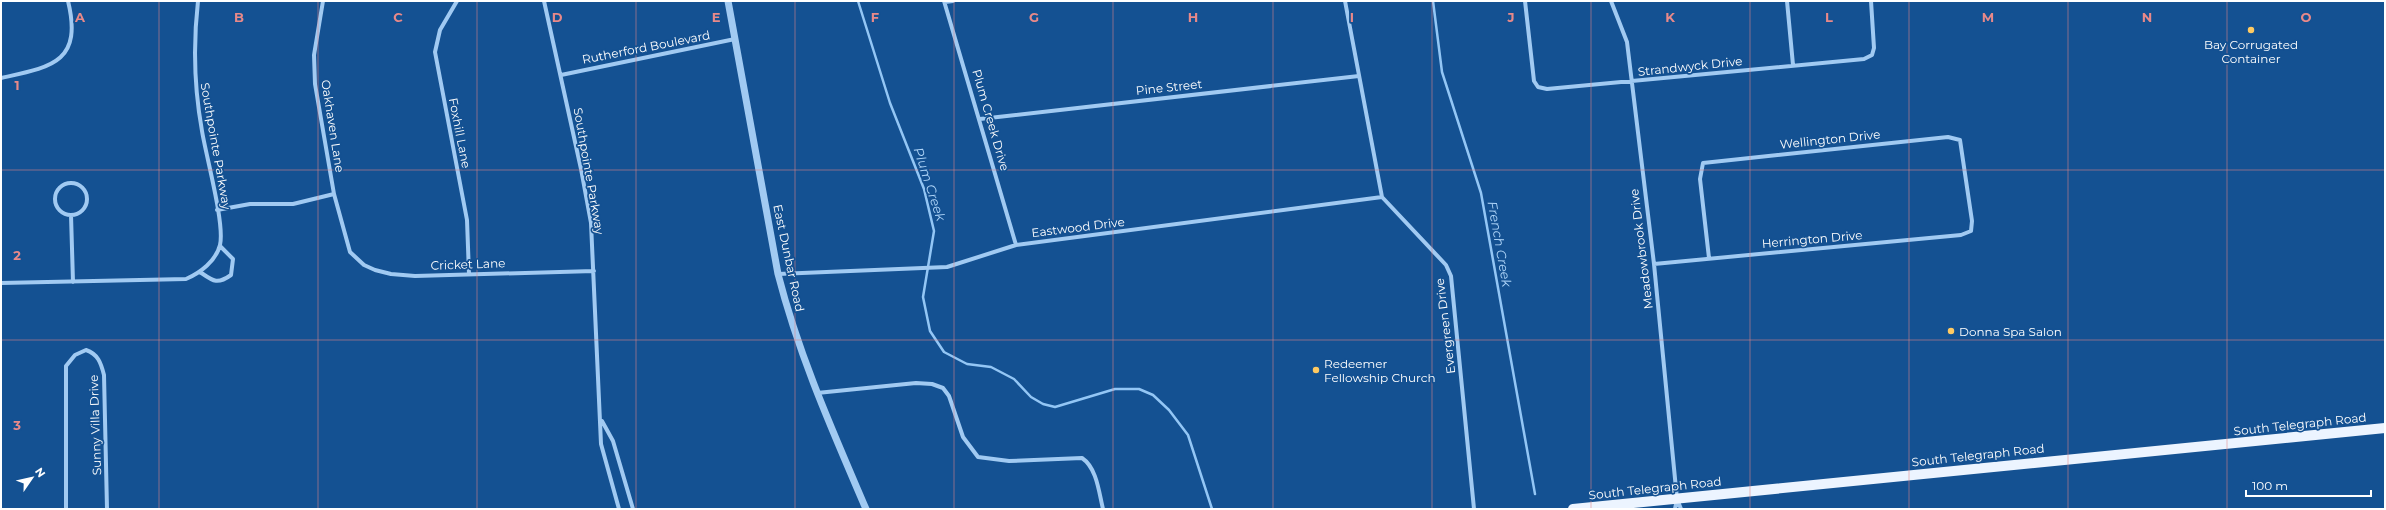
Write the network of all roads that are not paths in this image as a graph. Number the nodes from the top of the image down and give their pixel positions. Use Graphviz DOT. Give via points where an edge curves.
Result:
graph roads {
  1 [pos="68,1"];
  2 [pos="198,1"];
  3 [pos="324,1"];
  4 [pos="456,1"];
  5 [pos="544,1"];
  6 [pos="728,1"];
  7 [pos="945,1"];
  8 [pos="953,1"];
  9 [pos="1345,1"];
  10 [pos="1525,1"];
  11 [pos="1611,1"];
  12 [pos="1787,1"];
  13 [pos="1871,1"];
  14 [pos="735,39"];
  15 [pos="1793,65"];
  16 [pos="561,75"];
  17 [pos="1359,76"];
  18 [pos="1,78"];
  19 [pos="1631,82"];
  20 [pos="980,118"];
  21 [pos="334,194"];
  22 [pos="1382,198"];
  23 [pos="217,210"];
  24 [pos="71,215"];
  25 [pos="1971,231"];
  26 [pos="1016,245"];
  27 [pos="220,246"];
  28 [pos="350,252"];
  29 [pos="1709,258"];
  30 [pos="1654,264"];
  31 [pos="594,271"];
  32 [pos="200,272"];
  33 [pos="470,274"];
  34 [pos="778,274"];
  35 [pos="73,282"];
  36 [pos="1,283"];
  37 [pos="817,393"];
  38 [pos="601,419"];
  39 [pos="2385,428"];
  40 [pos="1677,499"];
  41 [pos="66,509"];
  42 [pos="108,509"];
  43 [pos="619,509"];
  44 [pos="633,509"];
  45 [pos="866,509"];
  46 [pos="1104,509"];
  47 [pos="1474,509"];
  48 [pos="1573,509"];
  49 [pos="1675,509"];
  50 [pos="1681,509"];
  1 -- 18 [label="street" via="73,20 72,32 70,43 58,60 40,70"];
  2 -- 23 [label="street, Southpointe Parkway" via="194,36 195,85"];
  3 -- 21 [label="street, Oakhaven Lane" via="314,62 315,84"];
  4 -- 33 [label="street, Foxhill Lane" via="437,38 436,62 467,220"];
  5 -- 16 [label="street, Southpointe Parkway"];
  6 -- 14 [label="street, East Dunbar Road"];
  7 -- 8 [label="street"];
  7 -- 20 [label="street, Plum Creek Drive"];
  9 -- 17 [label="street"];
  10 -- 19 [label="street, Strandwyck Drive" via="1534,74 1538,87 1547,89"];
  11 -- 19 [label="street, Meadowbrook Drive" via="1626,42"];
  12 -- 15 [label="street"];
  13 -- 15 [label="street, Strandwyck Drive" via="1874,48 1872,56 1859,60"];
  14 -- 16 [label="street, Rutherford Boulevard"];
  14 -- 34 [label="street, East Dunbar Road"];
  15 -- 19 [label="street, Strandwyck Drive"];
  16 -- 31 [label="street, Southpointe Parkway" via="591,223"];
  17 -- 20 [label="street, Pine Street"];
  17 -- 22 [label="street"];
  19 -- 30 [label="street, Meadowbrook Drive"];
  20 -- 26 [label="street, Plum Creek Drive"];
  21 -- 23 [label="street" via="293,204 250,204"];
  21 -- 28 [label="street, Oakhaven Lane"];
  22 -- 26 [label="street, Eastwood Drive"];
  22 -- 47 [label="street, Evergreen Drive" via="1446,265 1451,276"];
  23 -- 27 [label="street, Southpointe Parkway"];
  24 -- 24 [label="street" via="61,212 55,198 63,185 73,183 78,184 86,192 87,203 81,212"];
  24 -- 35 [label="street"];
  25 -- 29 [label="street, Herrington Drive" via="1961,235"];
  25 -- 29 [label="street, Wellington Drive" via="1972,221 1960,140 1948,136 1703,163 1700,179"];
  26 -- 34 [label="street, Eastwood Drive" via="951,266 935,268"];
  27 -- 32 [label="street"];
  27 -- 32 [label="street" via="232,259 231,275 217,281"];
  28 -- 33 [label="street, Cricket Lane" via="364,265 391,274"];
  29 -- 30 [label="street, Herrington Drive"];
  30 -- 40 [label="street, Meadowbrook Drive"];
  31 -- 33 [label="street, Cricket Lane"];
  31 -- 38 [label="street, Southpointe Parkway"];
  32 -- 35 [label="street" via="186,278"];
  34 -- 37 [label="street, East Dunbar Road" via="789,317"];
  35 -- 36 [label="street"];
  37 -- 45 [label="street, East Dunbar Road"];
  37 -- 46 [label="street" via="932,384 943,388 949,396 963,437 978,457 1009,461 1075,457 1088,462"];
  38 -- 43 [label="street, Southpointe Parkway" via="601,444"];
  38 -- 44 [label="street, Southpointe Parkway" via="613,441"];
  39 -- 40 [label="main road, South Telegraph Road"];
  40 -- 48 [label="main road, South Telegraph Road"];
  40 -- 49 [label="street"];
  40 -- 50 [label="street"];
  41 -- 42 [label="street, Sunny Villa Drive" via="66,366 75,355 86,350 94,353 104,375"];
}
